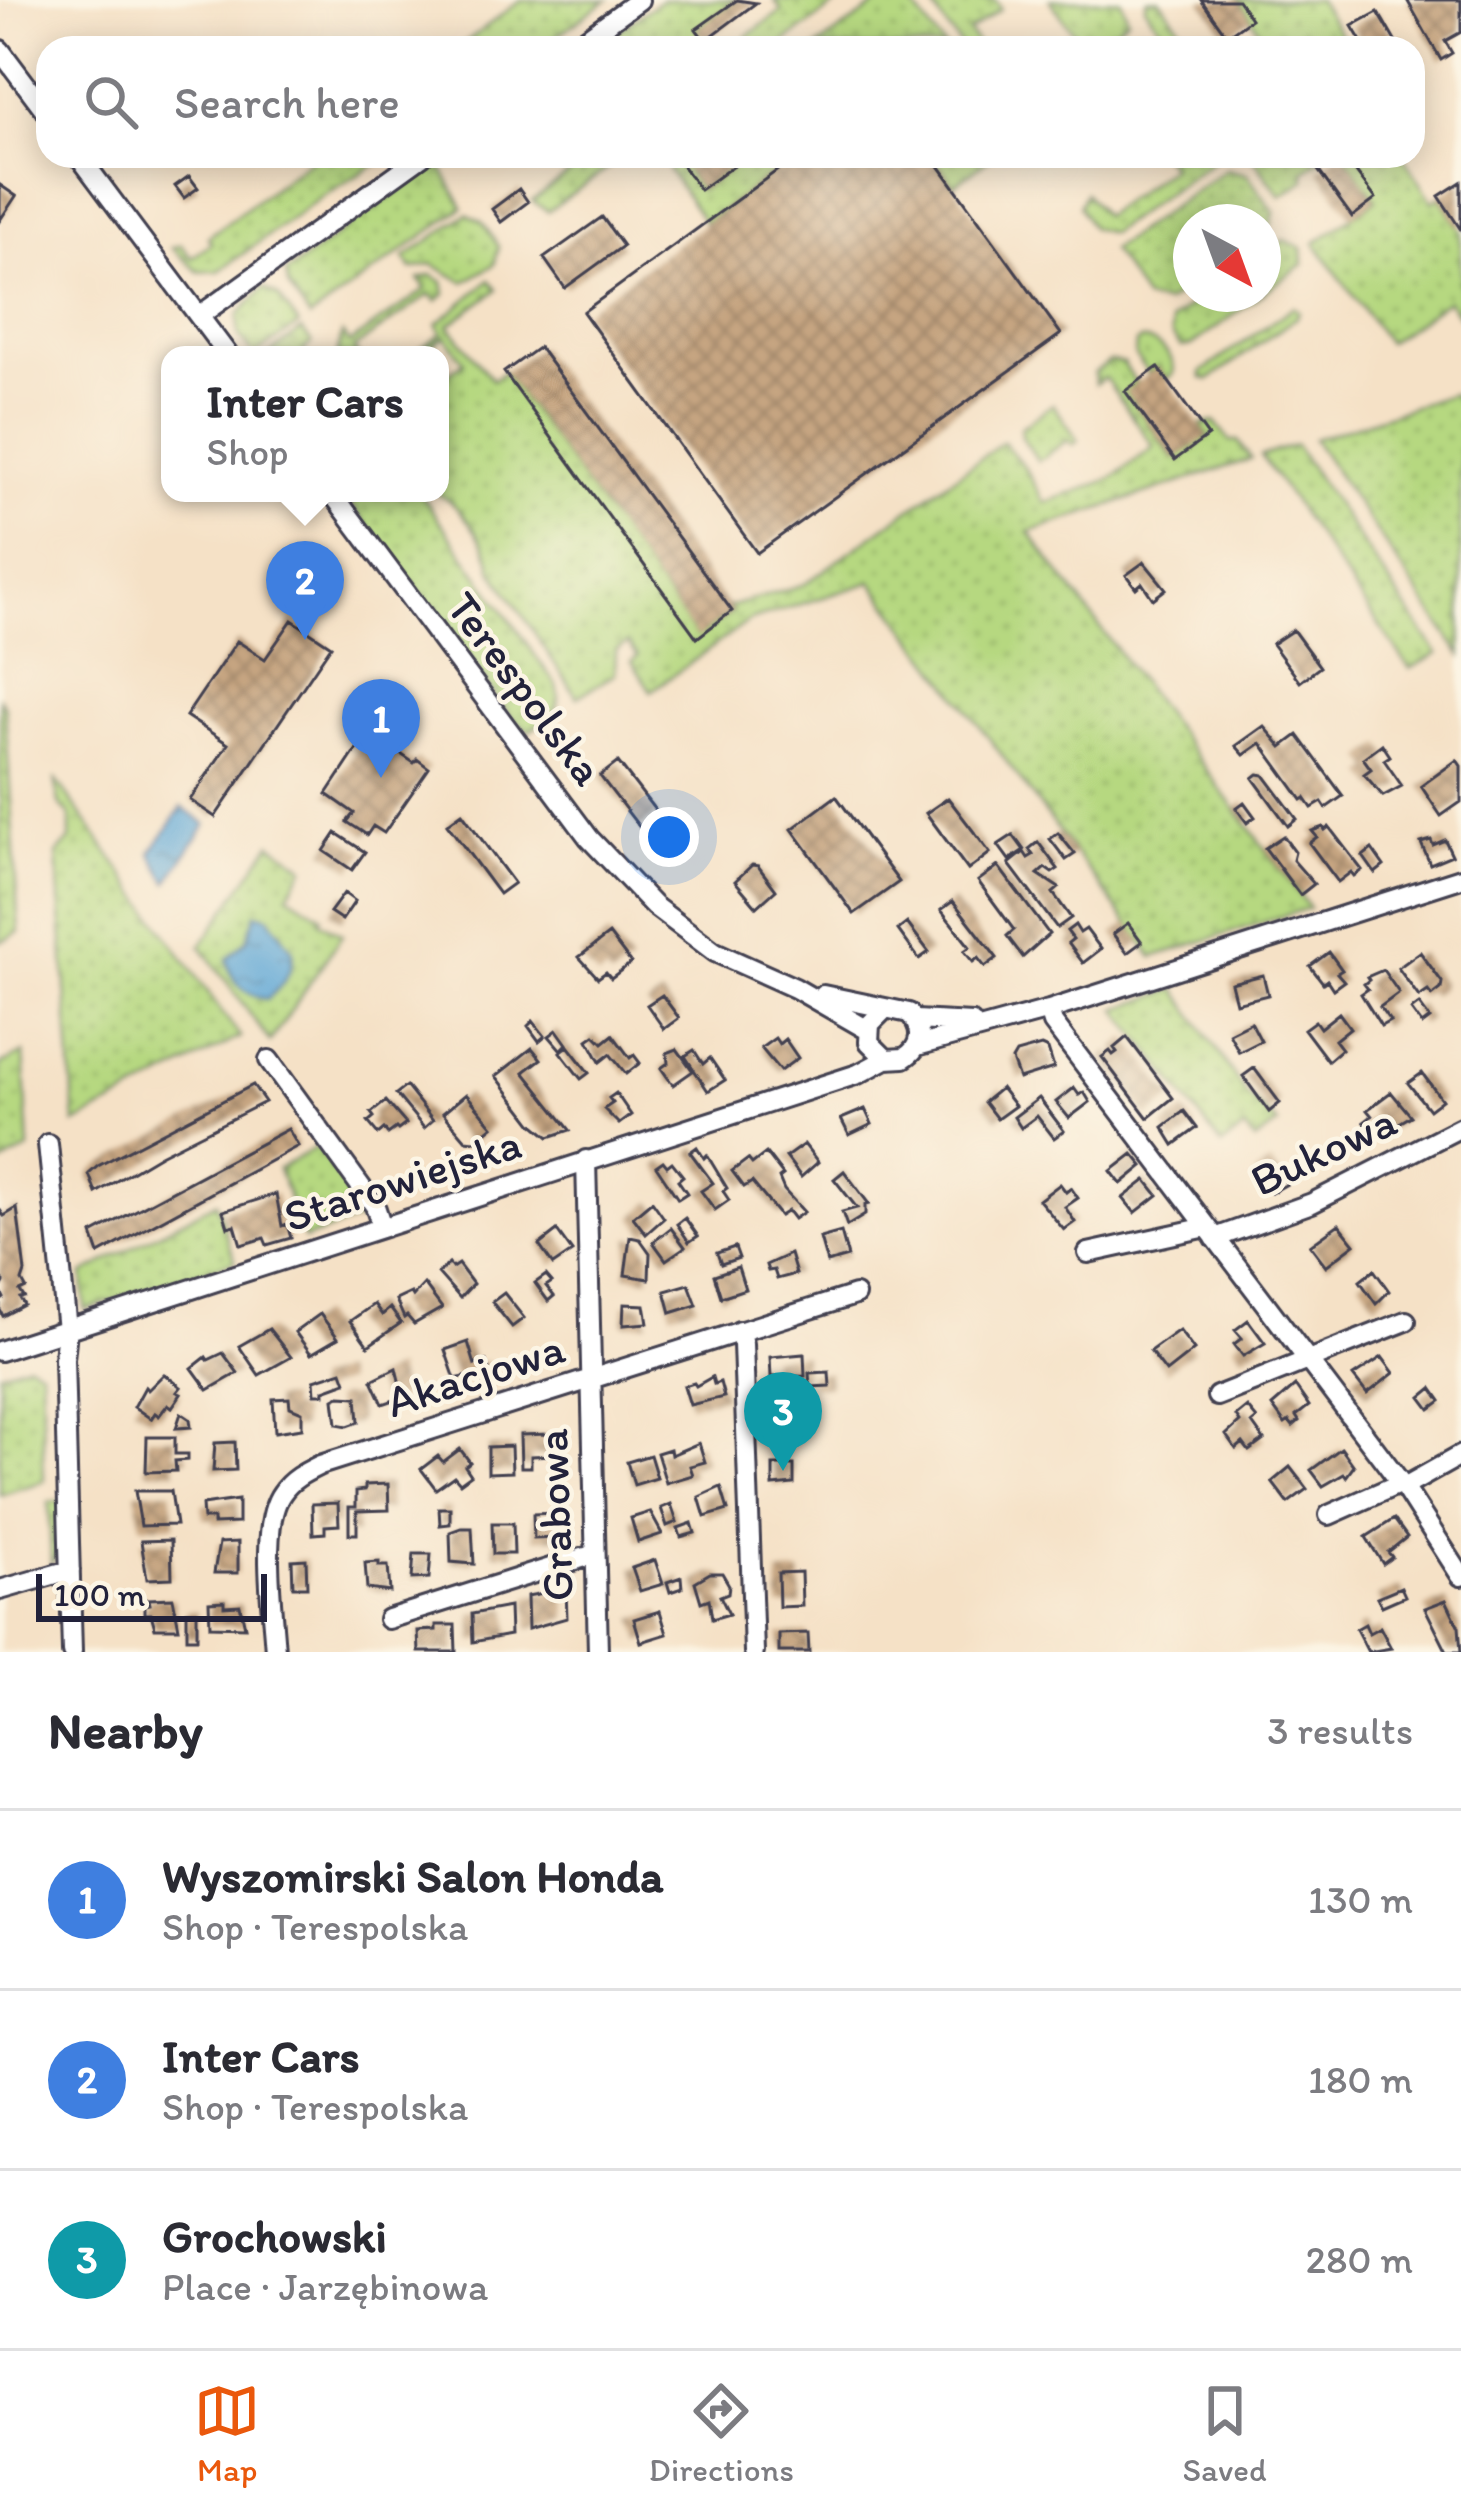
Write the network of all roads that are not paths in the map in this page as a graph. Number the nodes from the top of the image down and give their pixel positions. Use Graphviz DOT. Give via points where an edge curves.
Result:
graph roads {
  1 [pos="639,0"];
  2 [pos="590,36"];
  3 [pos="0,50"];
  4 [pos="36,98"];
  5 [pos="88,168"];
  6 [pos="405,168"];
  7 [pos="199,316"];
  8 [pos="221,346"];
  9 [pos="339,502"];
  10 [pos="1461,878"];
  11 [pos="795,988"];
  12 [pos="885,1010"];
  13 [pos="1049,1010"];
  14 [pos="916,1020"];
  15 [pos="1001,1023"];
  16 [pos="868,1036"];
  17 [pos="917,1046"];
  18 [pos="269,1060"];
  19 [pos="886,1060"];
  20 [pos="829,1082"];
  21 [pos="1461,1127"];
  22 [pos="48,1144"];
  23 [pos="586,1160"];
  24 [pos="382,1227"];
  25 [pos="1211,1232"];
  26 [pos="1088,1252"];
  27 [pos="855,1295"];
  28 [pos="1406,1321"];
  29 [pos="67,1330"];
  30 [pos="739,1331"];
  31 [pos="0,1352"];
  32 [pos="1306,1360"];
  33 [pos="589,1378"];
  34 [pos="1217,1396"];
  35 [pos="1461,1455"];
  36 [pos="1402,1485"];
  37 [pos="1329,1515"];
  38 [pos="595,1554"];
  39 [pos="70,1570"];
  40 [pos="1458,1570"];
  41 [pos="0,1590"];
  42 [pos="388,1619"];
  43 [pos="72,1652"];
  44 [pos="274,1652"];
  45 [pos="598,1652"];
  46 [pos="754,1652"];
  1 -- 2 [label="street"];
  3 -- 4 [label="street"];
  5 -- 7 [label="street"];
  6 -- 7 [label="street"];
  7 -- 8 [label="street"];
  9 -- 11 [label="street, Terespolska" via="631,884 716,952"];
  10 -- 13 [label="street"];
  11 -- 12 [label="street, Terespolska"];
  11 -- 16 [label="street, Terespolska"];
  12 -- 14 [label="street"];
  12 -- 16 [label="street"];
  13 -- 15 [label="street"];
  13 -- 25 [label="street"];
  14 -- 15 [label="street"];
  14 -- 17 [label="street"];
  15 -- 17 [label="street"];
  16 -- 19 [label="street"];
  16 -- 20 [label="street, Starowiejska" via="856,1061"];
  17 -- 19 [label="street"];
  18 -- 24 [label="street"];
  19 -- 20 [label="street, Starowiejska"];
  20 -- 23 [label="street, Starowiejska"];
  21 -- 25 [label="street, Bukowa" via="1312,1203"];
  22 -- 29 [label="street"];
  23 -- 24 [label="street, Starowiejska"];
  23 -- 33 [label="street, Grabowa"];
  24 -- 29 [label="street, Starowiejska"];
  25 -- 26 [label="street, Bukowa"];
  25 -- 32 [label="street"];
  27 -- 30 [label="street, Akacjowa"];
  28 -- 32 [label="street"];
  29 -- 31 [label="street, Starowiejska"];
  29 -- 39 [label="street"];
  30 -- 33 [label="street, Akacjowa"];
  30 -- 46 [label="street"];
  32 -- 34 [label="street"];
  32 -- 36 [label="street"];
  33 -- 38 [label="street, Grabowa"];
  33 -- 44 [label="street, Akacjowa" via="297,1477 270,1519"];
  35 -- 36 [label="street"];
  36 -- 37 [label="street"];
  36 -- 40 [label="street"];
  38 -- 42 [label="street"];
  38 -- 45 [label="street, Grabowa"];
  39 -- 41 [label="street"];
  39 -- 43 [label="street"];
}
